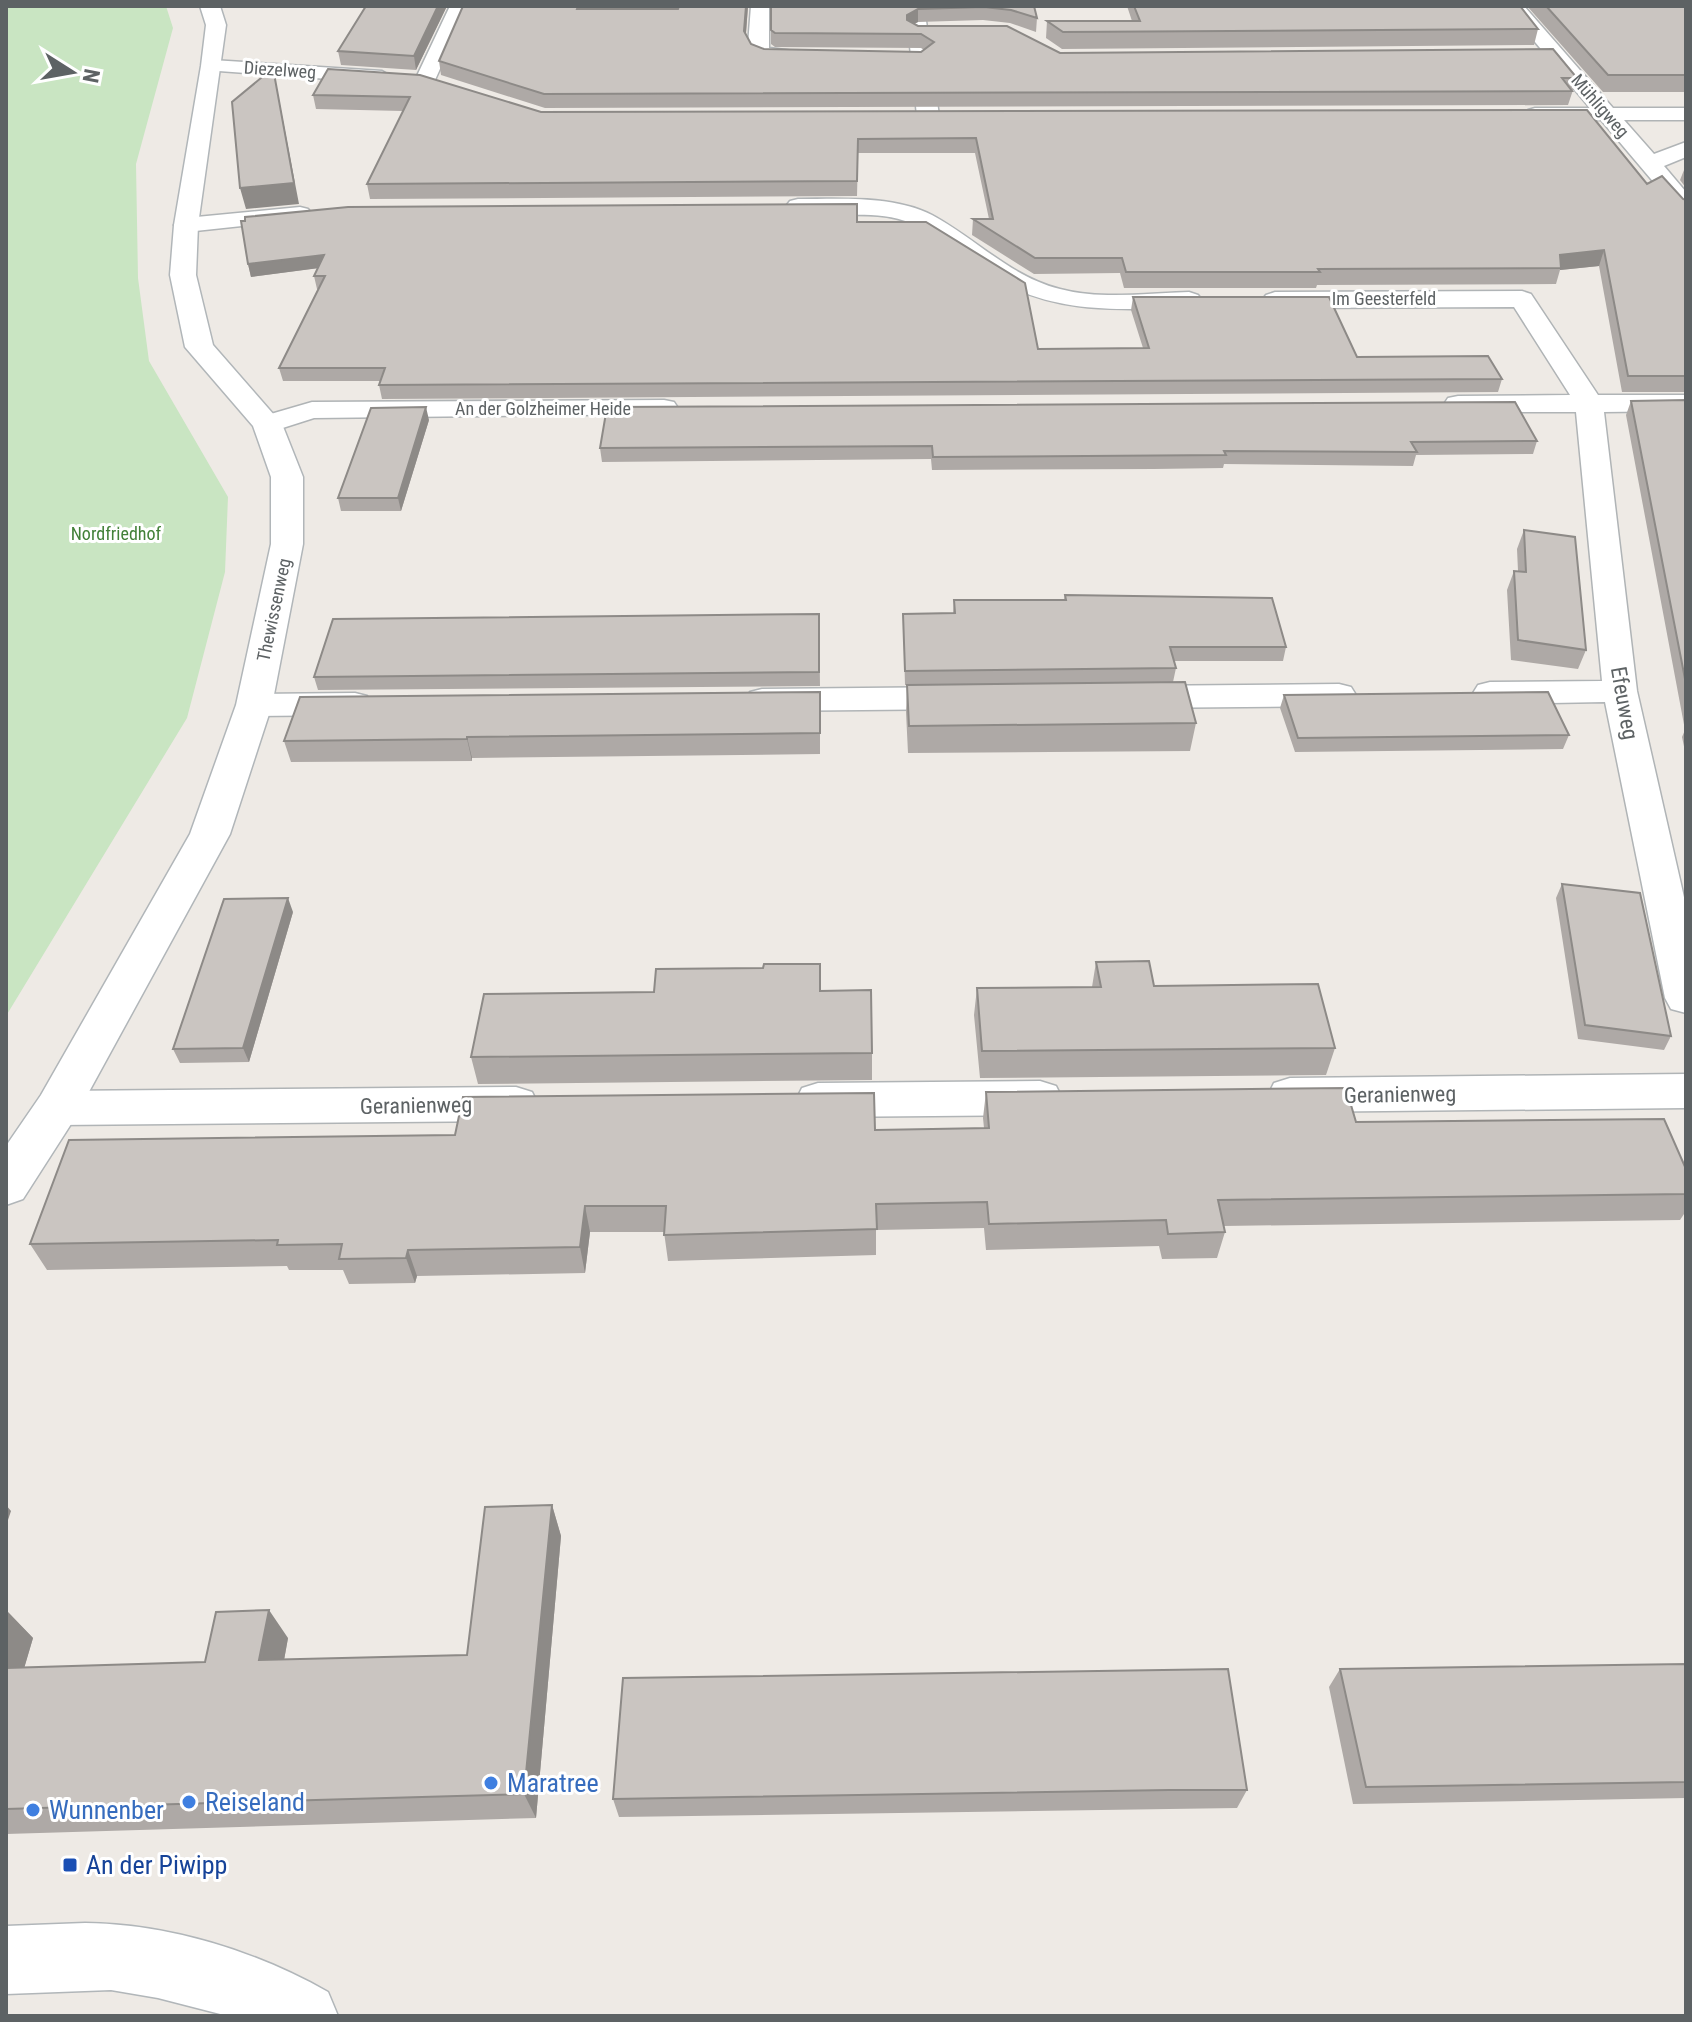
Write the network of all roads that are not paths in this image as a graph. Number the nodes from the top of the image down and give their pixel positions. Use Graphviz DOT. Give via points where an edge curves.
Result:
graph roads {
  1 [pos="210,6"];
  2 [pos="459,6"];
  3 [pos="760,6"];
  4 [pos="915,6"];
  5 [pos="1514,6"];
  6 [pos="1555,54"];
  7 [pos="1523,55"];
  8 [pos="836,58"];
  9 [pos="212,66"];
  10 [pos="1605,113"];
  11 [pos="1511,114"];
  12 [pos="1686,114"];
  13 [pos="928,116"];
  14 [pos="1686,149"];
  15 [pos="1650,164"];
  16 [pos="1686,206"];
  17 [pos="775,207"];
  18 [pos="321,212"];
  19 [pos="186,225"];
  20 [pos="1209,300"];
  21 [pos="1252,300"];
  22 [pos="1589,403"];
  23 [pos="1686,403"];
  24 [pos="1430,404"];
  25 [pos="686,408"];
  26 [pos="267,424"];
  27 [pos="1620,691"];
  28 [pos="1452,693"];
  29 [pos="1375,694"];
  30 [pos="1109,697"];
  31 [pos="999,698"];
  32 [pos="729,700"];
  33 [pos="381,704"];
  34 [pos="254,705"];
  35 [pos="1686,998"];
  36 [pos="1686,1091"];
  37 [pos="1255,1096"];
  38 [pos="1079,1097"];
  39 [pos="776,1101"];
  40 [pos="552,1103"];
  41 [pos="57,1108"];
  42 [pos="6,1185"];
  43 [pos="6,1960"];
  44 [pos="304,2016"];
  1 -- 9 [label="street, Thewissenweg" via="216,25"];
  2 -- 9 [label="street, Diezelweg" via="432,82"];
  3 -- 8 [label="street" via="761,52"];
  4 -- 13 [label="street" via="925,31 914,57"];
  5 -- 6 [label="street, Mühligweg"];
  6 -- 7 [label="street"];
  6 -- 10 [label="street, Mühligweg"];
  9 -- 19 [label="street, Thewissenweg"];
  10 -- 11 [label="street"];
  10 -- 12 [label="street"];
  10 -- 15 [label="street, Mühligweg"];
  14 -- 15 [label="street"];
  15 -- 16 [label="street, Mühligweg"];
  17 -- 20 [label="street" via="857,206 906,213 1052,295"];
  18 -- 19 [label="street"];
  19 -- 26 [label="street, Thewissenweg" via="183,275 199,347"];
  21 -- 22 [label="street, Im Geesterfeld" via="1522,299"];
  22 -- 23 [label="street"];
  22 -- 24 [label="street"];
  22 -- 27 [label="street, Efeuweg"];
  25 -- 26 [label="street, An der Golzheimer Heide" via="312,410"];
  26 -- 34 [label="street, Thewissenweg" via="287,477 287,544"];
  27 -- 28 [label="street"];
  27 -- 35 [label="street, Efeuweg"];
  29 -- 30 [label="street"];
  31 -- 32 [label="street"];
  33 -- 34 [label="street"];
  34 -- 41 [label="street, Thewissenweg" via="210,834"];
  36 -- 37 [label="street, Geranienweg"];
  38 -- 39 [label="street"];
  40 -- 41 [label="street, Geranienweg"];
  41 -- 42 [label="street, Thewissenweg"];
  43 -- 44 [label="street" via="110,1957 216,1978"];
}
